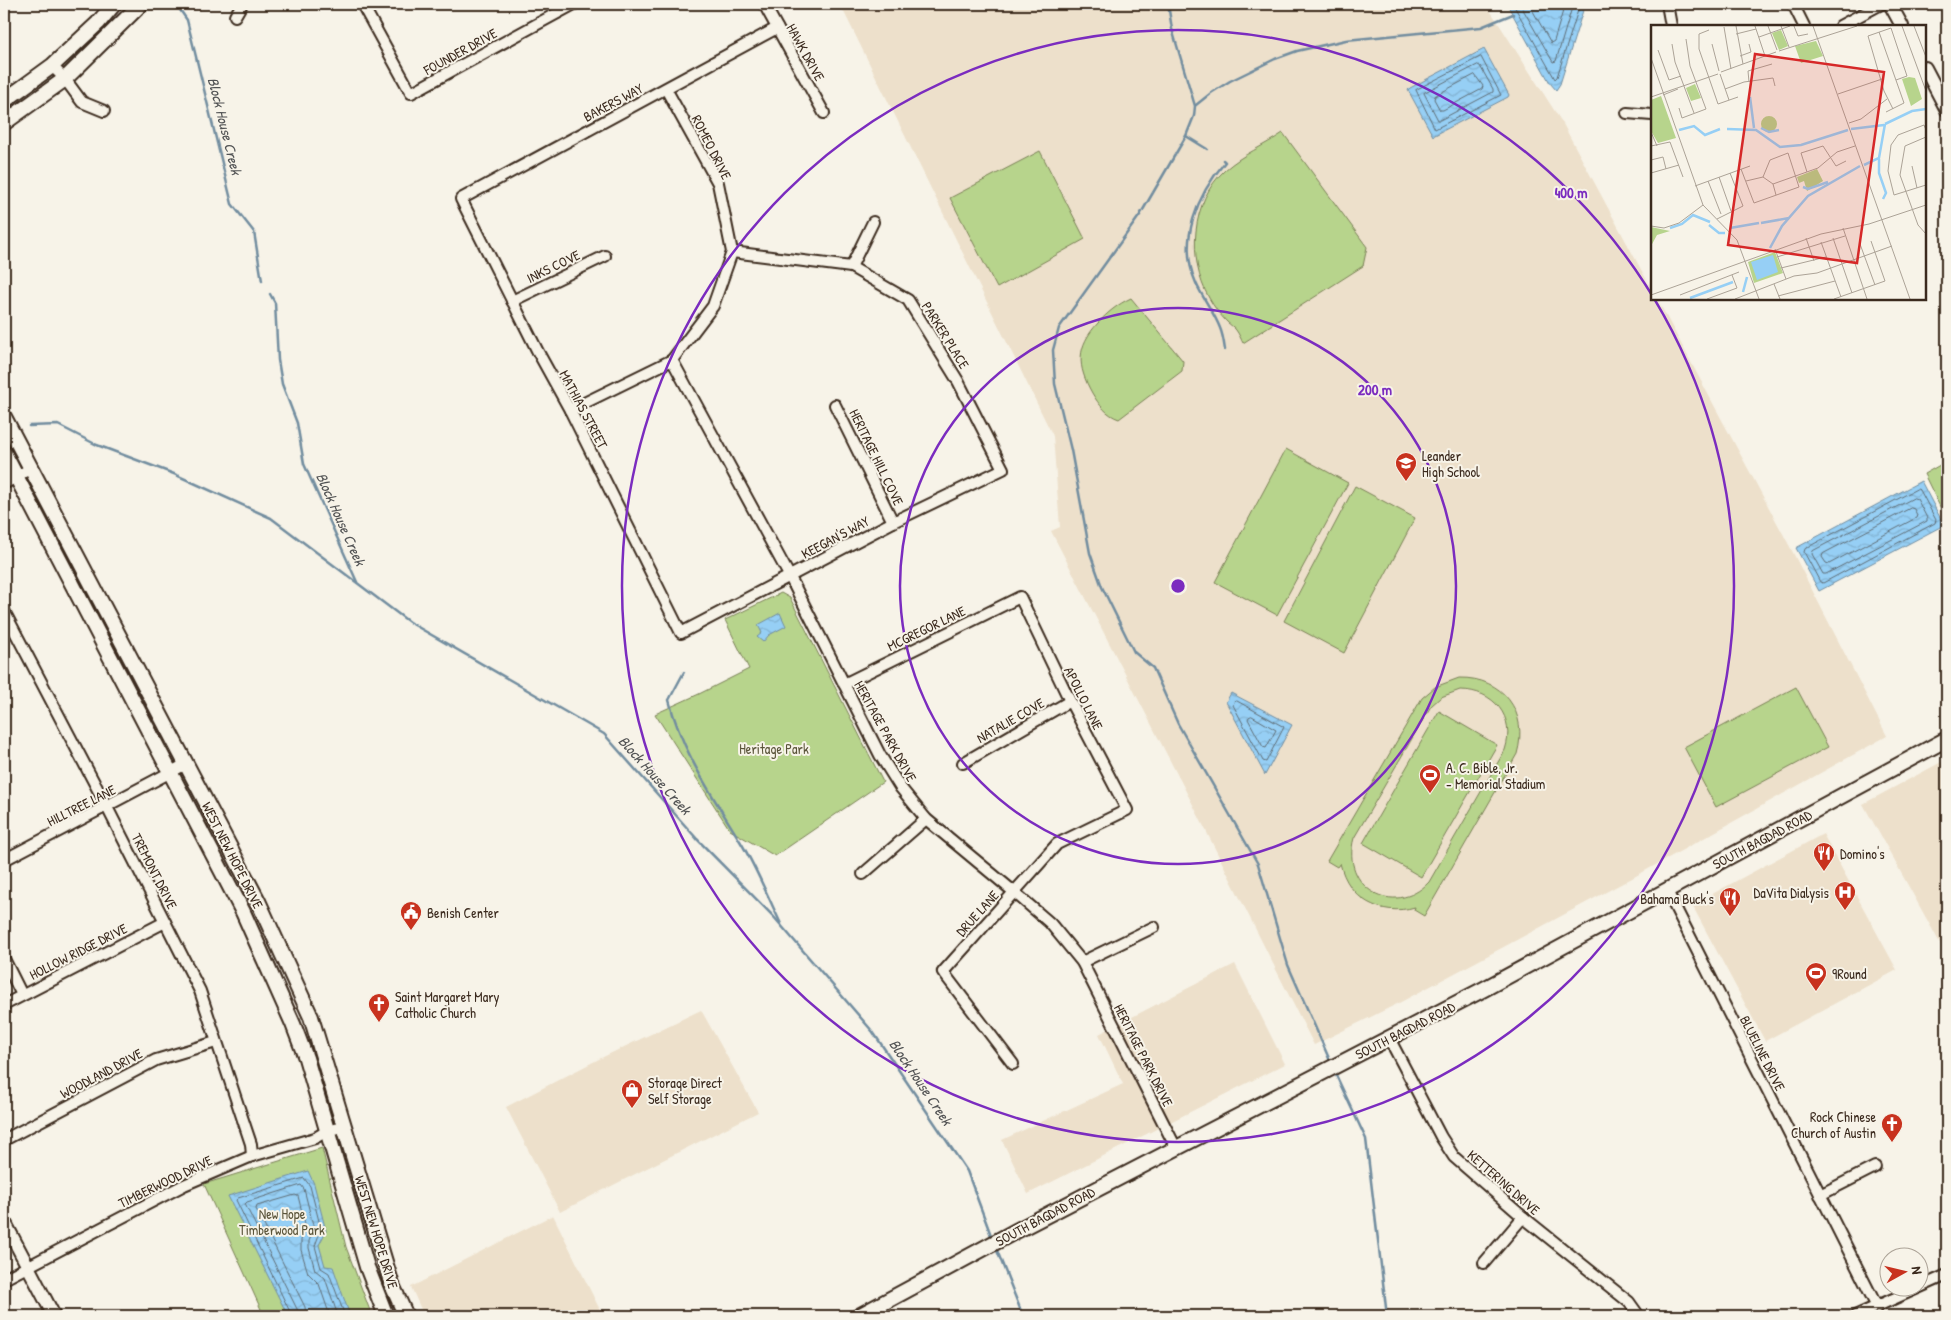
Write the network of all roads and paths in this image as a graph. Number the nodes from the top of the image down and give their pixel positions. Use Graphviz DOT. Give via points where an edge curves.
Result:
graph roads {
  1 [pos="114,4"];
  2 [pos="141,4"];
  3 [pos="242,4"];
  4 [pos="362,4"];
  5 [pos="574,4"];
  6 [pos="764,4"];
  7 [pos="1666,4"];
  8 [pos="1793,4"];
  9 [pos="1881,4"];
  10 [pos="1890,4"];
  11 [pos="235,16"];
  12 [pos="1671,25"];
  13 [pos="1804,25"];
  14 [pos="1842,25"];
  15 [pos="1901,25"];
  16 [pos="777,28"];
  17 [pos="52,66"];
  18 [pos="1926,70"];
  19 [pos="65,79"];
  20 [pos="666,89"];
  21 [pos="4,101"];
  22 [pos="1947,109"];
  23 [pos="104,111"];
  24 [pos="824,113"];
  25 [pos="1626,113"];
  26 [pos="1651,115"];
  27 [pos="4,123"];
  28 [pos="461,200"];
  29 [pos="874,222"];
  30 [pos="732,252"];
  31 [pos="606,256"];
  32 [pos="851,267"];
  33 [pos="512,301"];
  34 [pos="672,360"];
  35 [pos="835,405"];
  36 [pos="570,410"];
  37 [pos="4,417"];
  38 [pos="4,453"];
  39 [pos="31,468"];
  40 [pos="1003,469"];
  41 [pos="10,480"];
  42 [pos="893,522"];
  43 [pos="790,577"];
  44 [pos="1020,597"];
  45 [pos="4,611"];
  46 [pos="681,632"];
  47 [pos="844,684"];
  48 [pos="1070,701"];
  49 [pos="1947,739"];
  50 [pos="186,764"];
  51 [pos="963,764"];
  52 [pos="171,773"];
  53 [pos="107,807"];
  54 [pos="1127,810"];
  55 [pos="926,819"];
  56 [pos="4,860"];
  57 [pos="863,874"];
  58 [pos="1667,891"];
  59 [pos="1014,892"];
  60 [pos="166,922"];
  61 [pos="1154,927"];
  62 [pos="4,959"];
  63 [pos="1082,962"];
  64 [pos="22,995"];
  65 [pos="4,1005"];
  66 [pos="1389,1038"];
  67 [pos="216,1042"];
  68 [pos="1013,1064"];
  69 [pos="345,1126"];
  70 [pos="327,1131"];
  71 [pos="4,1140"];
  72 [pos="1176,1148"];
  73 [pos="252,1156"];
  74 [pos="1874,1167"];
  75 [pos="1820,1195"];
  76 [pos="1523,1217"];
  77 [pos="4,1221"];
  78 [pos="1484,1263"];
  79 [pos="29,1266"];
  80 [pos="1947,1275"];
  81 [pos="4,1279"];
  82 [pos="1877,1307"];
  83 [pos="54,1316"];
  84 [pos="386,1316"];
  85 [pos="406,1316"];
  86 [pos="860,1316"];
  87 [pos="1639,1316"];
  88 [pos="1855,1316"];
  1 -- 17 [label="main road"];
  2 -- 19 [label="main road"];
  3 -- 11 [label="street"];
  4 -- 5 [label="street, FOUNDER DRIVE" via="411,93"];
  6 -- 16 [label="street, HAWK DRIVE"];
  7 -- 12 [label="street"];
  8 -- 13 [label="street"];
  9 -- 14 [label="street"];
  10 -- 15 [label="street"];
  16 -- 20 [label="street, BAKERS WAY"];
  16 -- 24 [label="street, HAWK DRIVE"];
  17 -- 19 [label="street"];
  17 -- 21 [label="main road"];
  18 -- 22 [label="street"];
  19 -- 23 [label="street" via="82,102"];
  19 -- 27 [label="main road"];
  20 -- 28 [label="street, BAKERS WAY"];
  20 -- 30 [label="street, ROMEO DRIVE" via="718,183"];
  25 -- 26 [label="street"];
  28 -- 33 [label="street, MATHIAS STREET"];
  29 -- 32 [label="street"];
  30 -- 32 [label="street, PARKER PLACE"];
  30 -- 34 [label="street" via="713,306"];
  31 -- 33 [label="street, INKS COVE"];
  32 -- 40 [label="street, PARKER PLACE" via="908,300 958,381"];
  33 -- 36 [label="street, MATHIAS STREET"];
  34 -- 36 [label="street"];
  34 -- 43 [label="street, HERITAGE PARK DRIVE"];
  35 -- 42 [label="street, HERITAGE HILL COVE"];
  36 -- 46 [label="street, MATHIAS STREET"];
  37 -- 39 [label="main road, WEST NEW HOPE DRIVE"];
  38 -- 41 [label="main road, WEST NEW HOPE DRIVE"];
  39 -- 41 [label="street"];
  39 -- 50 [label="main road, WEST NEW HOPE DRIVE"];
  40 -- 42 [label="street, KEEGAN'S WAY"];
  41 -- 52 [label="main road, WEST NEW HOPE DRIVE"];
  42 -- 43 [label="street, KEEGAN'S WAY"];
  43 -- 46 [label="street, KEEGAN'S WAY"];
  43 -- 47 [label="street, HERITAGE PARK DRIVE"];
  44 -- 47 [label="street, MCGREGOR LANE"];
  44 -- 48 [label="street, APOLLO LANE"];
  45 -- 53 [label="street, TREMONT DRIVE"];
  47 -- 55 [label="street, HERITAGE PARK DRIVE" via="880,755"];
  48 -- 51 [label="street, NATALIE COVE"];
  48 -- 54 [label="street, APOLLO LANE"];
  49 -- 58 [label="main road, SOUTH BAGDAD ROAD"];
  50 -- 52 [label="street, HILLTREE LANE"];
  50 -- 69 [label="main road, WEST NEW HOPE DRIVE" via="258,901 311,1017"];
  52 -- 53 [label="street, HILLTREE LANE"];
  52 -- 70 [label="main road, WEST NEW HOPE DRIVE" via="243,912 293,1024"];
  53 -- 56 [label="street, HILLTREE LANE"];
  53 -- 60 [label="street, TREMONT DRIVE"];
  54 -- 59 [label="street, DRUE LANE" via="1057,844"];
  55 -- 57 [label="street"];
  55 -- 59 [label="street, HERITAGE PARK DRIVE"];
  58 -- 66 [label="main road, SOUTH BAGDAD ROAD"];
  58 -- 75 [label="street, BLUELINE DRIVE"];
  59 -- 63 [label="street, HERITAGE PARK DRIVE" via="1050,923"];
  59 -- 68 [label="street, DRUE LANE" via="943,972"];
  60 -- 64 [label="street, HOLLOW RIDGE DRIVE"];
  60 -- 67 [label="street, TREMONT DRIVE" via="200,991"];
  61 -- 63 [label="street"];
  62 -- 64 [label="street"];
  63 -- 72 [label="street, HERITAGE PARK DRIVE"];
  64 -- 65 [label="street, HOLLOW RIDGE DRIVE"];
  66 -- 72 [label="main road, SOUTH BAGDAD ROAD"];
  66 -- 76 [label="street, KETTERING DRIVE" via="1454,1157"];
  67 -- 71 [label="street, WOODLAND DRIVE" via="156,1060"];
  67 -- 73 [label="street, TREMONT DRIVE" via="251,1144"];
  69 -- 70 [label="street, TIMBERWOOD DRIVE"];
  69 -- 85 [label="main road, WEST NEW HOPE DRIVE" via="392,1285"];
  70 -- 73 [label="street, TIMBERWOOD DRIVE" via="315,1138"];
  70 -- 84 [label="main road, WEST NEW HOPE DRIVE"];
  72 -- 86 [label="main road, SOUTH BAGDAD ROAD"];
  73 -- 79 [label="street, TIMBERWOOD DRIVE" via="184,1185"];
  74 -- 75 [label="street"];
  75 -- 82 [label="street, BLUELINE DRIVE"];
  76 -- 78 [label="street"];
  76 -- 87 [label="street, KETTERING DRIVE" via="1628,1302"];
  77 -- 79 [label="street"];
  79 -- 81 [label="street, TIMBERWOOD DRIVE"];
  79 -- 83 [label="street"];
  80 -- 82 [label="street"];
  82 -- 88 [label="street"];
}
